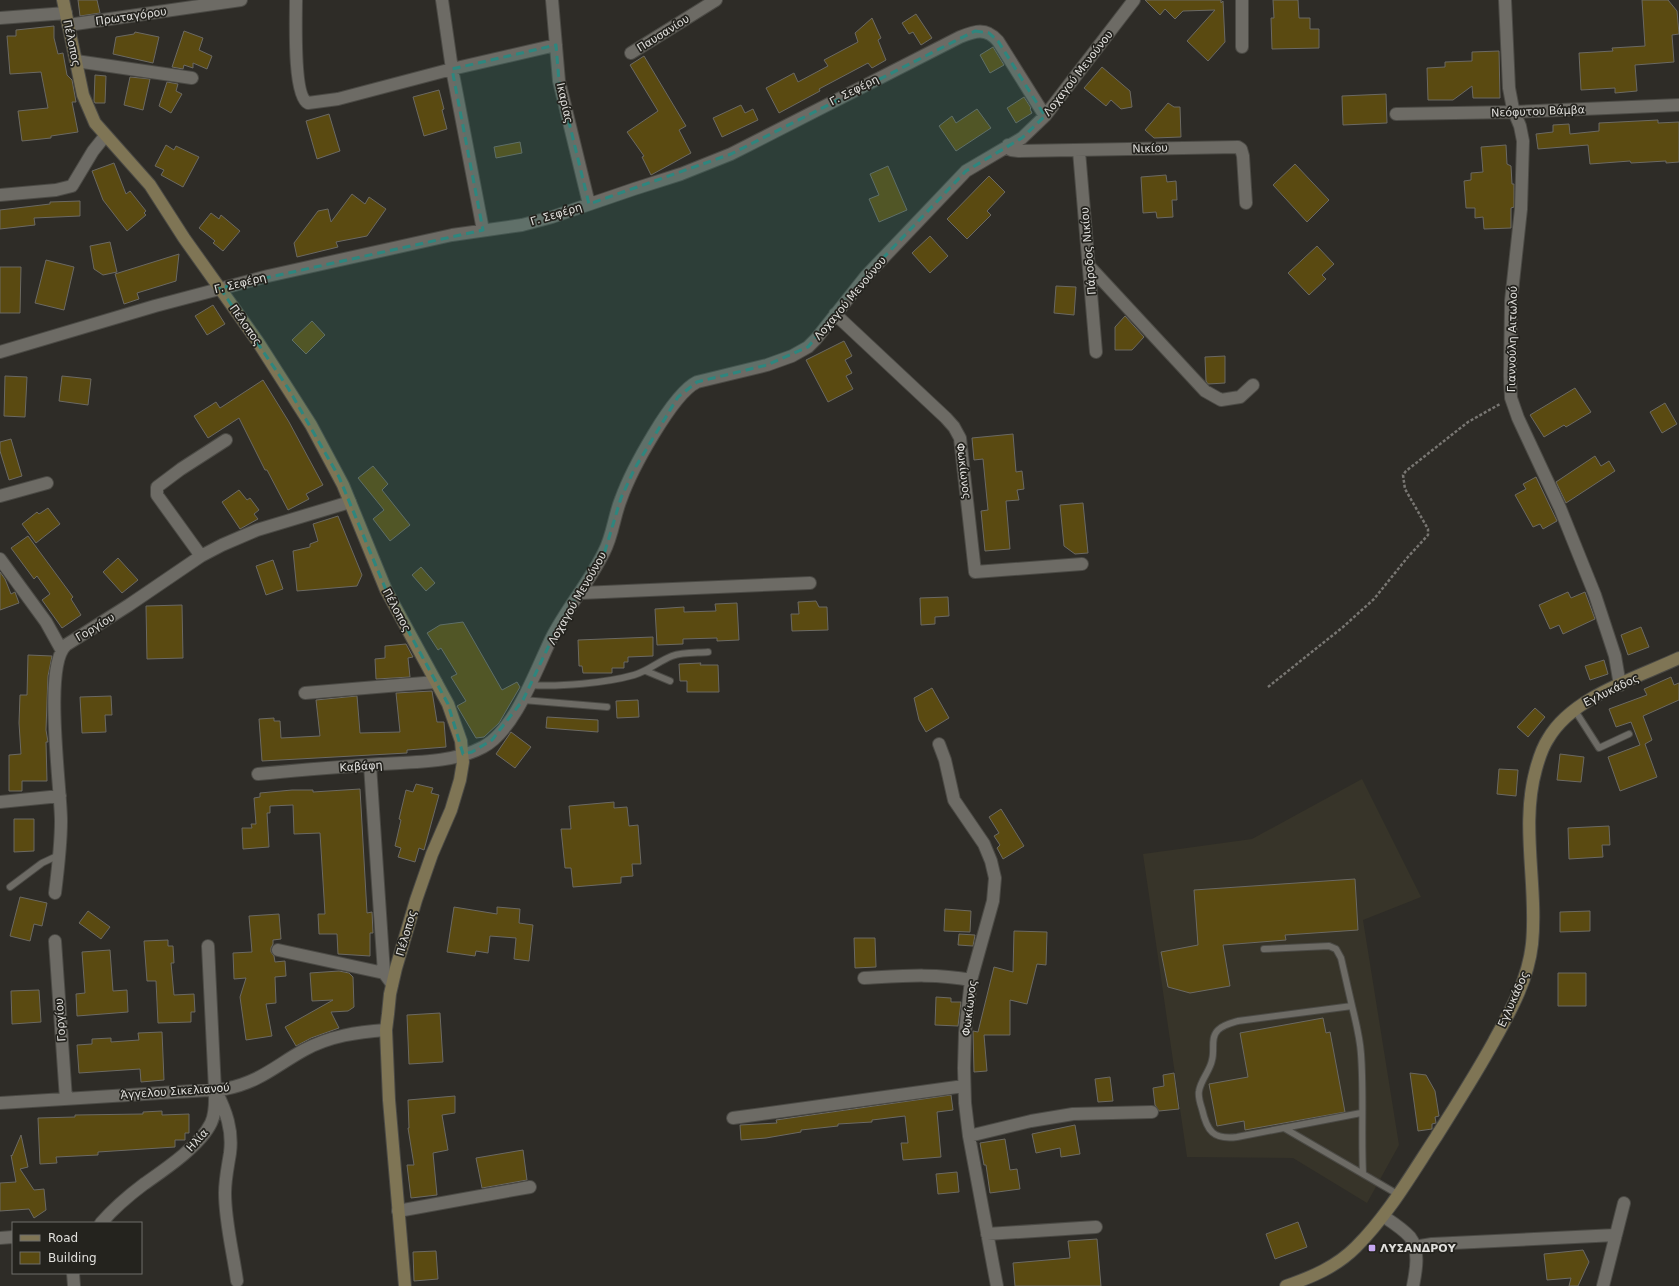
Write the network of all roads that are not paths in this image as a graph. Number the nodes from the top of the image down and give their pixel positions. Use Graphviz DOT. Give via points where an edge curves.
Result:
graph roads {
  1 [pos="64,0"];
  2 [pos="241,0"];
  3 [pos="296,0"];
  4 [pos="442,0"];
  5 [pos="552,0"];
  6 [pos="716,0"];
  7 [pos="1134,0"];
  8 [pos="1242,0"];
  9 [pos="1505,0"];
  10 [pos="66,13"];
  11 [pos="0,18"];
  12 [pos="68,26"];
  13 [pos="556,45"];
  14 [pos="1242,47"];
  15 [pos="631,53"];
  16 [pos="76,61"];
  17 [pos="452,69"];
  18 [pos="192,78"];
  19 [pos="1679,105"];
  20 [pos="1514,112"];
  21 [pos="1396,114"];
  22 [pos="1045,116"];
  23 [pos="105,136"];
  24 [pos="1008,145"];
  25 [pos="1079,151"];
  26 [pos="0,195"];
  27 [pos="1246,203"];
  28 [pos="588,204"];
  29 [pos="483,230"];
  30 [pos="1089,266"];
  31 [pos="220,288"];
  32 [pos="835,314"];
  33 [pos="0,352"];
  34 [pos="1096,352"];
  35 [pos="1253,386"];
  36 [pos="226,440"];
  37 [pos="47,483"];
  38 [pos="0,496"];
  39 [pos="350,502"];
  40 [pos="201,556"];
  41 [pos="0,559"];
  42 [pos="1082,564"];
  43 [pos="810,583"];
  44 [pos="581,593"];
  45 [pos="61,649"];
  46 [pos="708,652"];
  47 [pos="1679,658"];
  48 [pos="646,671"];
  49 [pos="670,681"];
  50 [pos="436,682"];
  51 [pos="530,685"];
  52 [pos="1620,685"];
  53 [pos="305,693"];
  54 [pos="523,700"];
  55 [pos="608,707"];
  56 [pos="1574,710"];
  57 [pos="1629,734"];
  58 [pos="939,744"];
  59 [pos="463,754"];
  60 [pos="370,765"];
  61 [pos="258,774"];
  62 [pos="60,796"];
  63 [pos="0,802"];
  64 [pos="59,855"];
  65 [pos="10,887"];
  66 [pos="55,894"];
  67 [pos="55,941"];
  68 [pos="208,946"];
  69 [pos="278,950"];
  70 [pos="1264,950"];
  71 [pos="384,973"];
  72 [pos="864,978"];
  73 [pos="972,980"];
  74 [pos="392,984"];
  75 [pos="1352,1006"];
  76 [pos="386,1030"];
  77 [pos="964,1086"];
  78 [pos="215,1090"];
  79 [pos="66,1099"];
  80 [pos="0,1103"];
  81 [pos="1152,1112"];
  82 [pos="1361,1114"];
  83 [pos="733,1118"];
  84 [pos="1284,1128"];
  85 [pos="969,1136"];
  86 [pos="1363,1174"];
  87 [pos="530,1187"];
  88 [pos="1399,1195"];
  89 [pos="1624,1203"];
  90 [pos="398,1211"];
  91 [pos="1383,1216"];
  92 [pos="102,1222"];
  93 [pos="1096,1227"];
  94 [pos="988,1234"];
  95 [pos="1616,1235"];
  96 [pos="12,1237"];
  97 [pos="0,1238"];
  98 [pos="1414,1247"];
  99 [pos="73,1274"];
  100 [pos="238,1281"];
  101 [pos="74,1286"];
  102 [pos="405,1286"];
  103 [pos="997,1286"];
  104 [pos="1286,1286"];
  105 [pos="1413,1286"];
  106 [pos="1603,1286"];
  1 -- 10 [label="street, Πέλοπος"];
  2 -- 12 [label="street, Πρωταγόρου"];
  3 -- 17 [label="street" via="298,75 301,95 306,102 338,99"];
  4 -- 17 [label="street"];
  5 -- 13 [label="street, Ικαρίας"];
  6 -- 15 [label="street, Παυσανίου"];
  7 -- 22 [label="street, Λοχαγού Μενούνου"];
  8 -- 14 [label="street"];
  9 -- 20 [label="street, Γιαννούλη Αιτωλού" via="1508,76"];
  10 -- 11 [label="street"];
  10 -- 12 [label="street, Πέλοπος"];
  12 -- 16 [label="street, Πέλοπος"];
  13 -- 17 [label="street"];
  13 -- 28 [label="street, Ικαρίας" via="560,81"];
  16 -- 18 [label="street"];
  16 -- 23 [label="street, Πέλοπος" via="89,113"];
  17 -- 29 [label="street"];
  19 -- 20 [label="street, Νεόφυτου Βάμβα"];
  20 -- 21 [label="street, Νεόφυτου Βάμβα"];
  20 -- 52 [label="street, Γιαννούλη Αιτωλού" via="1523,141 1521,209 1510,314 1511,398 1595,595 1613,649"];
  22 -- 24 [label="street, Λοχαγού Μενούνου" via="1026,135"];
  22 -- 28 [label="street, Γ. Σεφέρη" via="998,41 989,33 975,31 731,154 681,174"];
  23 -- 26 [label="street" via="72,186"];
  23 -- 31 [label="street, Πέλοπος" via="150,185"];
  24 -- 25 [label="street, Νικίου" via="1015,151"];
  24 -- 32 [label="street, Λοχαγού Μενούνου" via="966,171 866,276"];
  25 -- 27 [label="street, Νικίου" via="1238,147 1241,149"];
  25 -- 30 [label="street, Πάροδος Νικίου"];
  28 -- 29 [label="street, Γ. Σεφέρη" via="538,221"];
  29 -- 31 [label="street, Γ. Σεφέρη" via="423,241"];
  30 -- 34 [label="street, Πάροδος Νικίου"];
  30 -- 35 [label="street" via="1205,391 1221,400 1240,396"];
  31 -- 33 [label="street, Γ. Σεφέρη"];
  31 -- 39 [label="street, Πέλοπος" via="311,425"];
  32 -- 42 [label="street, Φωκίωνος" via="957,431 962,451 975,572"];
  32 -- 44 [label="street, Λοχαγού Μενούνου" via="812,344 792,356 767,365 697,382 682,393 670,408 634,468 621,498 610,540"];
  36 -- 40 [label="street" via="157,487 157,495"];
  37 -- 38 [label="street"];
  39 -- 40 [label="street, Γοργίου" via="257,530"];
  39 -- 50 [label="street, Πέλοπος" via="386,590"];
  40 -- 45 [label="street, Γοργίου"];
  41 -- 45 [label="street" via="46,622"];
  43 -- 44 [label="street"];
  44 -- 51 [label="street, Λοχαγού Μενούνου" via="552,639"];
  45 -- 62 [label="street" via="57,663 55,705"];
  46 -- 48 [label="lane" via="674,655"];
  47 -- 52 [label="street, Εγλυκάδος"];
  48 -- 49 [label="lane"];
  48 -- 51 [label="lane" via="557,686"];
  50 -- 53 [label="street"];
  50 -- 59 [label="street, Πέλοπος" via="456,724"];
  51 -- 54 [label="street, Λοχαγού Μενούνου"];
  52 -- 56 [label="street, Εγλυκάδος" via="1588,700"];
  54 -- 55 [label="lane"];
  54 -- 59 [label="street, Λοχαγού Μενούνου" via="492,740 479,749"];
  56 -- 57 [label="lane" via="1599,748"];
  56 -- 88 [label="street, Εγλυκάδος" via="1557,725 1547,740 1533,780 1529,842 1532,932 1524,980 1475,1075"];
  58 -- 73 [label="street, Φωκίωνος" via="954,800 984,844 995,878 993,902"];
  59 -- 60 [label="street, Καβάφη" via="439,760"];
  59 -- 74 [label="street, Πέλοπος" via="457,791 418,893"];
  60 -- 61 [label="street, Καβάφη"];
  60 -- 71 [label="street"];
  62 -- 63 [label="street"];
  62 -- 64 [label="street"];
  64 -- 65 [label="lane" via="42,863"];
  64 -- 66 [label="street"];
  67 -- 79 [label="street, Γοργίου"];
  68 -- 78 [label="street, Ηλία"];
  69 -- 71 [label="street"];
  70 -- 75 [label="lane" via="1329,946 1336,949 1341,958"];
  71 -- 74 [label="street"];
  72 -- 73 [label="street" via="932,975"];
  73 -- 77 [label="street, Φωκίωνος" via="965,1033"];
  74 -- 76 [label="street, Πέλοπος"];
  75 -- 82 [label="lane" via="1361,1054"];
  75 -- 84 [label="lane" via="1238,1021 1218,1031 1214,1039 1213,1059 1198,1093 1208,1129 1216,1135 1231,1138"];
  76 -- 78 [label="street, Άγγελου Σικελιανού" via="356,1032 327,1040 303,1050 254,1080"];
  76 -- 90 [label="street, Πέλοπος"];
  77 -- 83 [label="street"];
  77 -- 85 [label="street, Φωκίωνος"];
  78 -- 79 [label="street, Άγγελου Σικελιανού"];
  78 -- 92 [label="street, Ηλία" via="213,1116 202,1136 168,1168 122,1201"];
  78 -- 100 [label="street" via="224,1106 230,1126 225,1192"];
  79 -- 80 [label="street, Άγγελου Σικελιανού"];
  81 -- 85 [label="street" via="1073,1114"];
  82 -- 84 [label="lane"];
  82 -- 86 [label="lane"];
  84 -- 86 [label="lane"];
  85 -- 94 [label="street, Φωκίωνος"];
  86 -- 88 [label="lane"];
  87 -- 90 [label="street"];
  88 -- 91 [label="street, Εγλυκάδος"];
  89 -- 95 [label="street"];
  90 -- 102 [label="street, Πέλοπος"];
  91 -- 98 [label="street" via="1407,1234"];
  91 -- 104 [label="street, Εγλυκάδος" via="1356,1248 1339,1261 1317,1274"];
  93 -- 94 [label="street"];
  94 -- 103 [label="street, Φωκίωνος"];
  95 -- 98 [label="street"];
  95 -- 106 [label="street"];
  96 -- 97 [label="street"];
  98 -- 105 [label="street" via="1416,1259"];
  99 -- 101 [label="street"];
}
